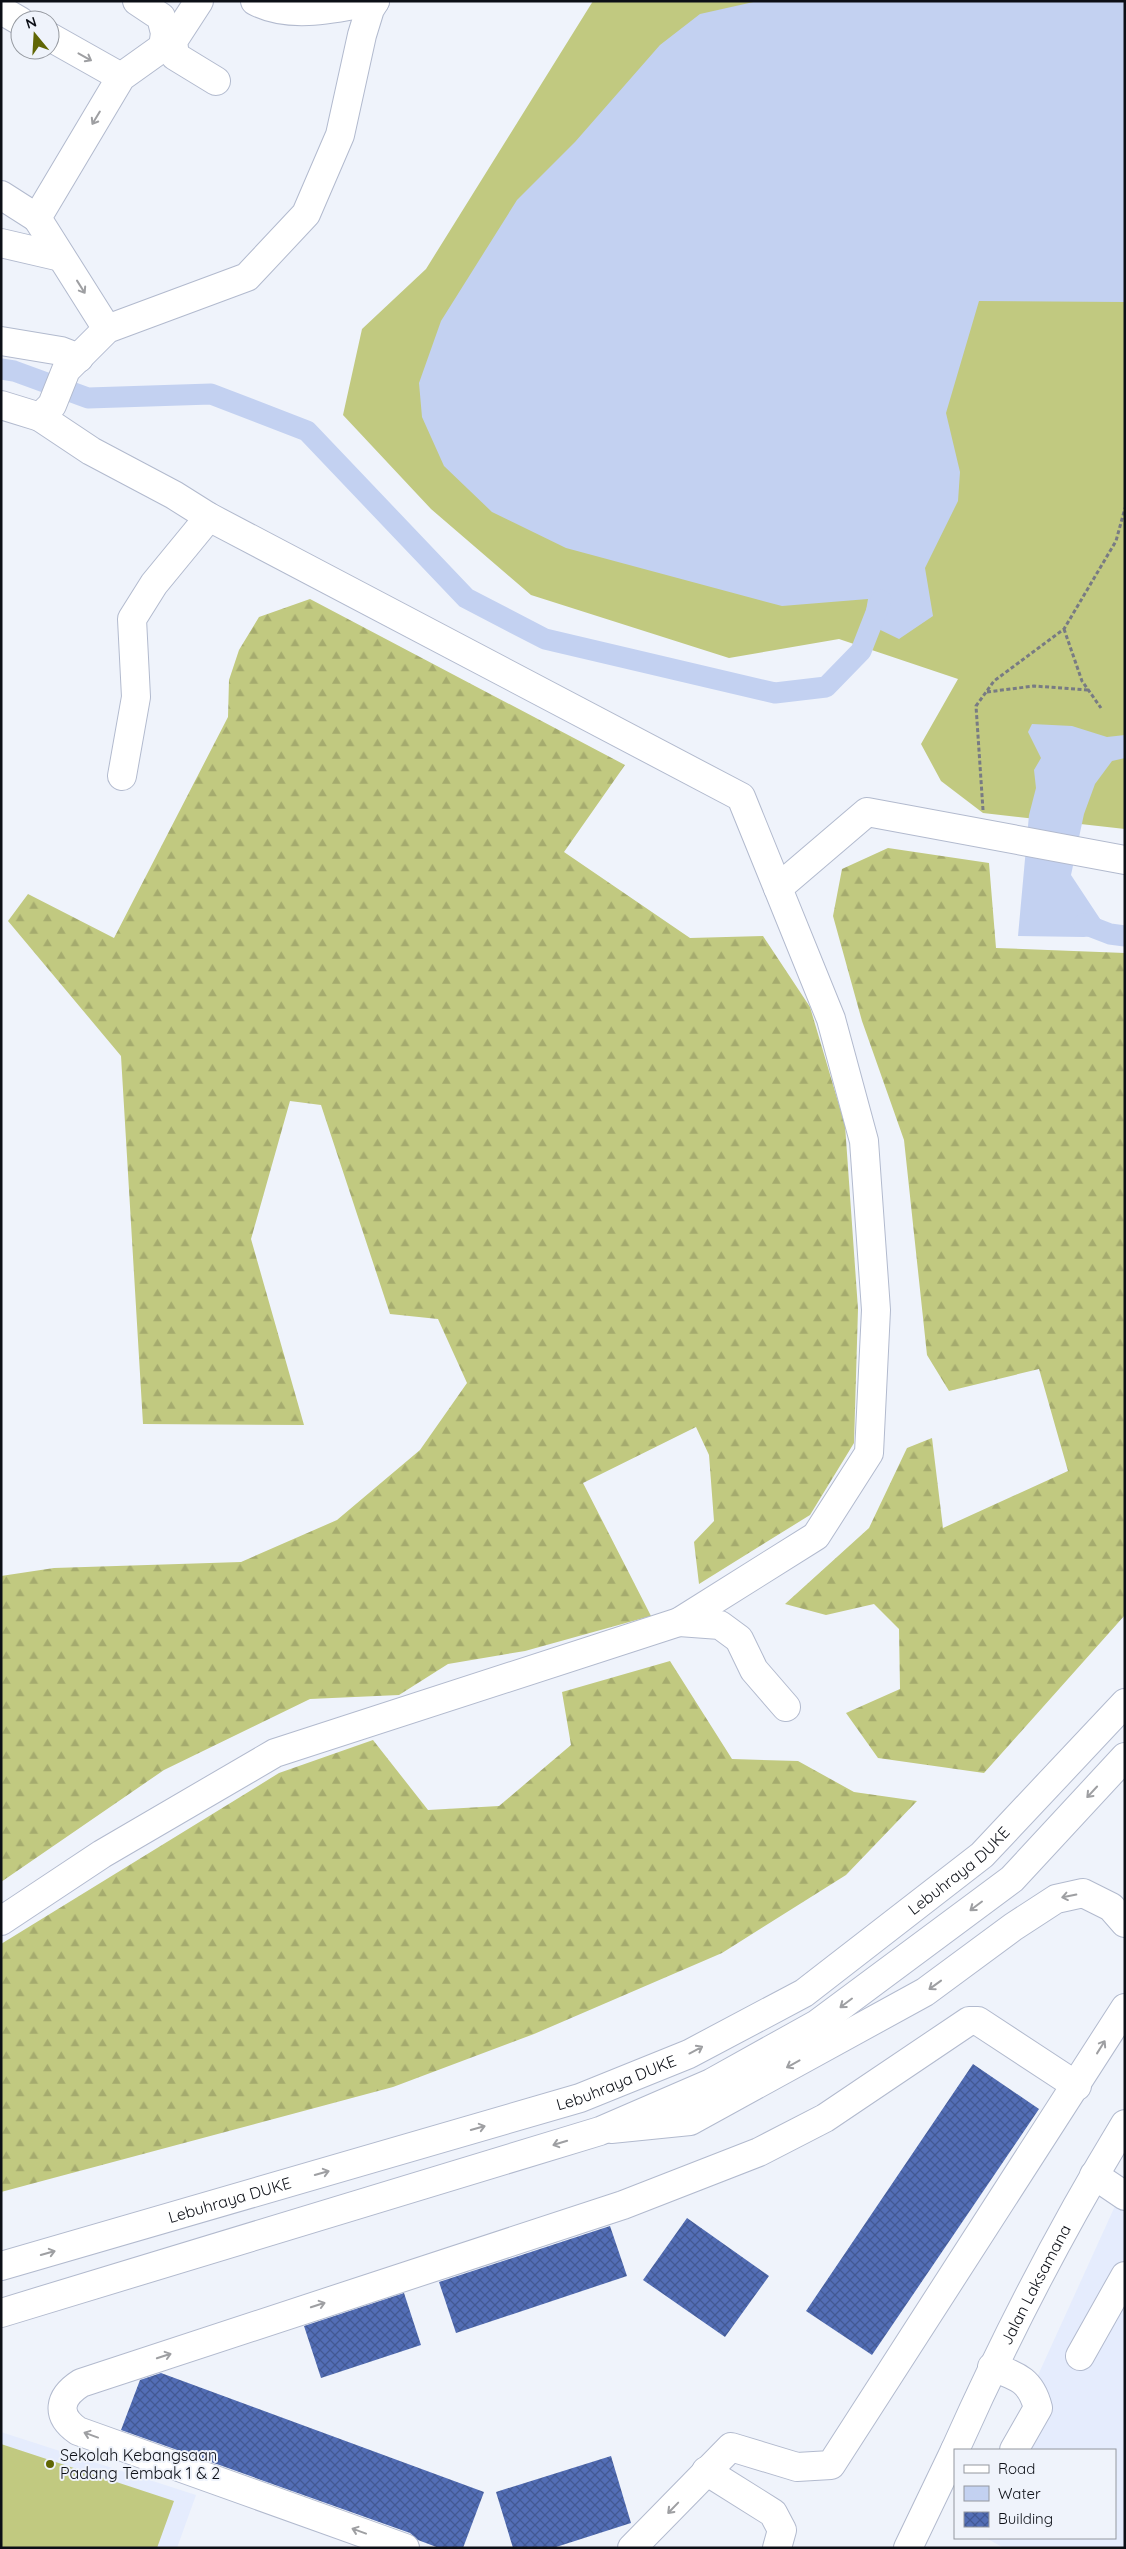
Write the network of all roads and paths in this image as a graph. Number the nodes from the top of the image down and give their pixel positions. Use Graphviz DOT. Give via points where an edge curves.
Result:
graph roads {
  1 [pos="137,1"];
  2 [pos="200,1"];
  3 [pos="255,1"];
  4 [pos="375,1"];
  5 [pos="325,10"];
  6 [pos="60,42"];
  7 [pos="358,52"];
  8 [pos="121,76"];
  9 [pos="216,81"];
  10 [pos="1,195"];
  11 [pos="37,218"];
  12 [pos="1,243"];
  13 [pos="61,257"];
  14 [pos="107,329"];
  15 [pos="1,341"];
  16 [pos="73,364"];
  17 [pos="1,405"];
  18 [pos="46,411"];
  19 [pos="1125,508"];
  20 [pos="210,517"];
  21 [pos="1064,629"];
  22 [pos="1088,690"];
  23 [pos="986,692"];
  24 [pos="1101,708"];
  25 [pos="122,776"];
  26 [pos="992,835"];
  27 [pos="1115,858"];
  28 [pos="778,888"];
  29 [pos="679,1622"];
  30 [pos="1125,1703"];
  31 [pos="786,1707"];
  32 [pos="1125,1757"];
  33 [pos="1,1921"];
  34 [pos="1125,1923"];
  35 [pos="1125,2008"];
  36 [pos="1076,2086"];
  37 [pos="1125,2124"];
  38 [pos="600,2131"];
  39 [pos="1094,2175"];
  40 [pos="1125,2196"];
  41 [pos="1,2266"];
  42 [pos="1125,2276"];
  43 [pos="1,2313"];
  44 [pos="1080,2356"];
  45 [pos="992,2367"];
  46 [pos="955,2449"];
  47 [pos="1015,2449"];
  48 [pos="954,2452"];
  49 [pos="706,2471"];
  50 [pos="405,2548"];
  51 [pos="632,2548"];
  52 [pos="777,2548"];
  53 [pos="908,2548"];
  1 -- 8 [label="main road" via="161,17 163,47"];
  2 -- 9 [label="main road" via="173,41 175,56"];
  3 -- 5 [label="main road" via="280,10"];
  4 -- 5 [label="main road"];
  4 -- 7 [label="main road"];
  5 -- 7 [label="main road" via="349,36"];
  6 -- 8 [label="main road, one-way"];
  7 -- 14 [label="main road" via="340,135 306,214 247,277"];
  8 -- 11 [label="main road, one-way"];
  10 -- 11 [label="main road"];
  11 -- 13 [label="main road"];
  12 -- 13 [label="main road"];
  13 -- 14 [label="main road, one-way"];
  14 -- 16 [label="main road"];
  15 -- 16 [label="main road" via="61,351"];
  16 -- 18 [label="main road"];
  17 -- 18 [label="main road"];
  18 -- 20 [label="main road" via="91,450"];
  19 -- 21 [label="path" via="1116,541"];
  20 -- 25 [label="main road" via="154,584 132,619 136,697"];
  20 -- 28 [label="main road" via="742,797"];
  21 -- 22 [label="path"];
  21 -- 23 [label="path" via="994,681"];
  22 -- 23 [label="path" via="1034,686"];
  22 -- 24 [label="path"];
  23 -- 26 [label="path" via="976,706"];
  26 -- 27 [label="main road"];
  26 -- 28 [label="main road" via="867,812"];
  28 -- 29 [label="main road" via="831,1019 864,1140 876,1310 869,1454 816,1536"];
  29 -- 31 [label="main road" via="720,1625 738,1639 754,1670"];
  29 -- 33 [label="main road" via="275,1753 102,1854"];
  41 -- 30 [label="main road, Lebuhraya DUKE, one-way" via="580,2098 688,2054 804,1993 982,1855"];
  32 -- 38 [label="main road, one-way" via="1012,1879 817,2024 711,2083"];
  34 -- 38 [label="main road, one-way" via="1111,1907 1084,1893 1056,1899 925,1992 690,2121"];
  36 -- 35 [label="main road, one-way"];
  36 -- 49 [label="main road" via="831,2465 797,2468 731,2447"];
  50 -- 36 [label="main road, one-way" via="78,2431 69,2425 62,2411 64,2400 70,2390 81,2383 623,2205 759,2152 825,2118 969,2021 978,2021"];
  37 -- 39 [label="main road, Jalan Laksamana"];
  38 -- 43 [label="main road, one-way"];
  39 -- 40 [label="main road"];
  39 -- 45 [label="main road, Jalan Laksamana"];
  42 -- 44 [label="main road"];
  45 -- 46 [label="main road, Jalan Laksamana"];
  45 -- 47 [label="main road" via="1016,2376 1034,2392 1038,2408"];
  48 -- 53 [label="main road, Jalan Laksamana"];
  49 -- 51 [label="main road, one-way" via="674,2508"];
  49 -- 52 [label="main road" via="773,2513 782,2530"];
}
